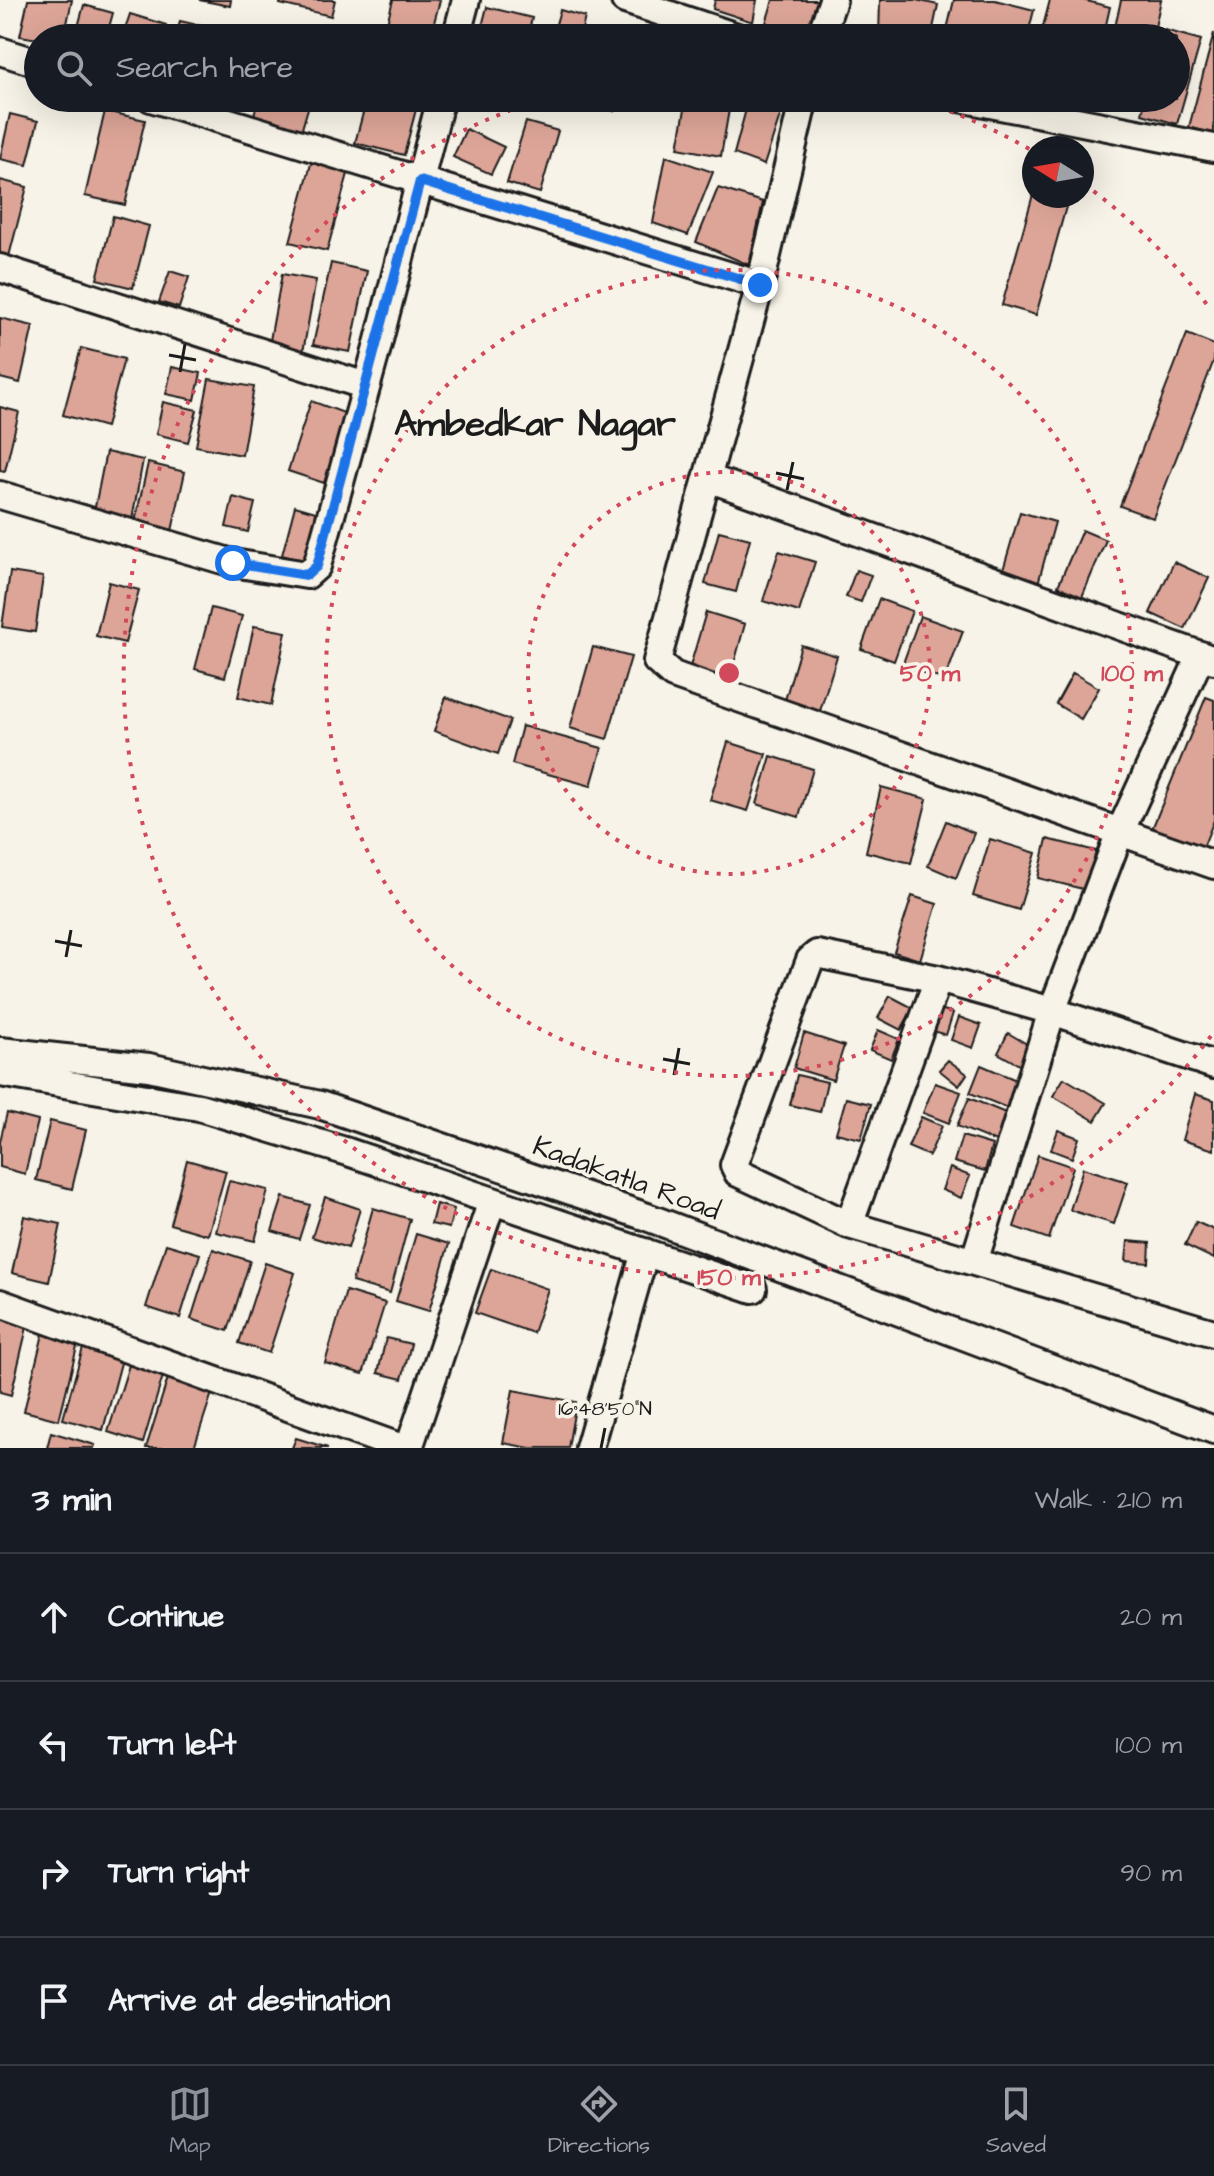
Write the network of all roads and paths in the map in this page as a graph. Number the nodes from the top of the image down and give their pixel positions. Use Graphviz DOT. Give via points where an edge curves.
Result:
graph roads {
  1 [pos="466,0"];
  2 [pos="625,0"];
  3 [pos="833,0"];
  4 [pos="460,24"];
  5 [pos="698,24"];
  6 [pos="825,24"];
  7 [pos="0,51"];
  8 [pos="24,59"];
  9 [pos="196,112"];
  10 [pos="437,112"];
  11 [pos="801,112"];
  12 [pos="1031,112"];
  13 [pos="1214,148"];
  14 [pos="420,181"];
  15 [pos="0,268"];
  16 [pos="760,285"];
  17 [pos="366,386"];
  18 [pos="708,478"];
  19 [pos="0,495"];
  20 [pos="1208,658"];
  21 [pos="1120,832"];
  22 [pos="1214,865"];
  23 [pos="938,979"];
  24 [pos="1052,1011"];
  25 [pos="0,1051"];
  26 [pos="1214,1065"];
  27 [pos="0,1073"];
  28 [pos="492,1201"];
  29 [pos="849,1225"];
  30 [pos="645,1252"];
  31 [pos="974,1262"];
  32 [pos="753,1289"];
  33 [pos="0,1303"];
  34 [pos="1214,1333"];
  35 [pos="1214,1430"];
  36 [pos="402,1448"];
  37 [pos="409,1448"];
  38 [pos="589,1448"];
  1 -- 4 [label="street"];
  2 -- 5 [label="street"];
  3 -- 6 [label="street"];
  7 -- 8 [label="street"];
  9 -- 14 [label="street"];
  10 -- 14 [label="street"];
  11 -- 16 [label="street"];
  12 -- 13 [label="street"];
  14 -- 16 [label="street"];
  14 -- 17 [label="street"];
  15 -- 17 [label="street"];
  16 -- 18 [label="street"];
  17 -- 19 [label="street" via="317,566 307,575 233,563"];
  18 -- 20 [label="street"];
  18 -- 21 [label="street" via="657,661 673,675"];
  20 -- 21 [label="street"];
  21 -- 22 [label="street"];
  21 -- 24 [label="street"];
  23 -- 24 [label="street"];
  23 -- 29 [label="street"];
  23 -- 29 [label="street" via="817,954 810,960 734,1165 738,1173"];
  24 -- 26 [label="street"];
  24 -- 31 [label="street"];
  25 -- 35 [label="street, Kadakatla Road" via="149,1067 320,1105 647,1217"];
  27 -- 28 [label="street" via="199,1107"];
  28 -- 30 [label="street"];
  28 -- 37 [label="street"];
  29 -- 31 [label="street"];
  30 -- 32 [label="street"];
  30 -- 38 [label="street"];
  31 -- 34 [label="street"];
  33 -- 36 [label="street"];
}
